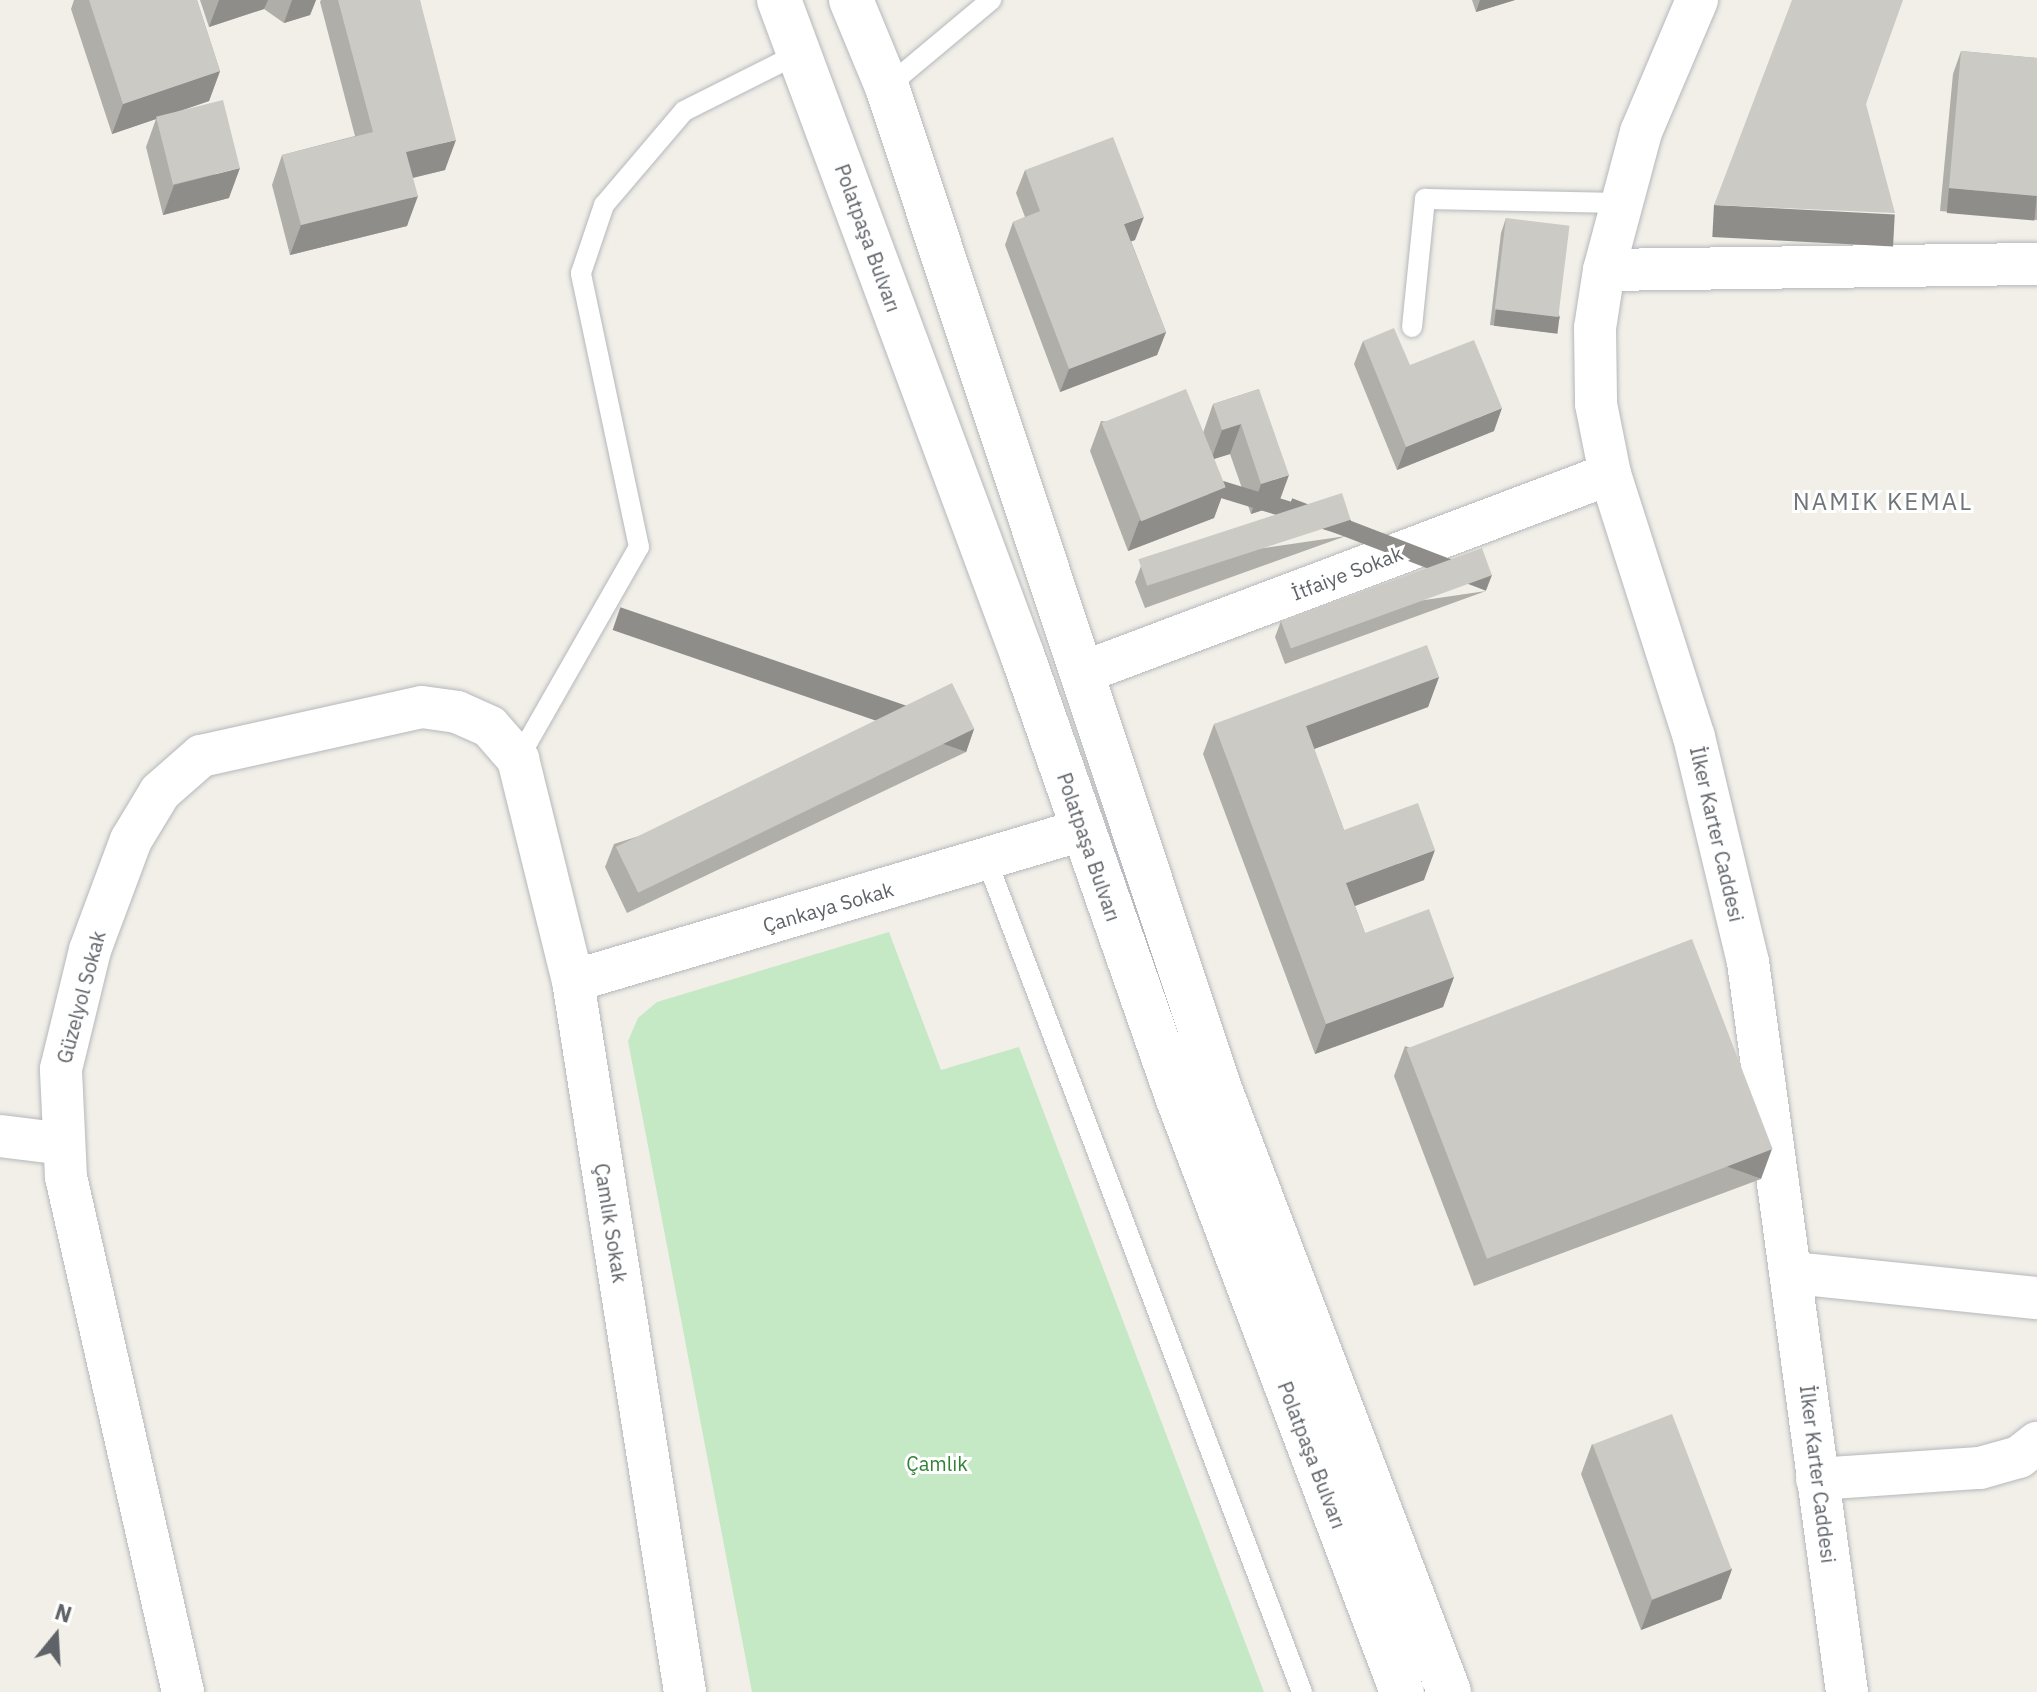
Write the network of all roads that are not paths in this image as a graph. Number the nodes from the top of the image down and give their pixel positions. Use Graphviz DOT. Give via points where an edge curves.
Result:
graph roads {
  1 [pos="779,0"];
  2 [pos="851,0"];
  3 [pos="991,0"];
  4 [pos="1697,0"];
  5 [pos="800,53"];
  6 [pos="887,87"];
  7 [pos="1621,203"];
  8 [pos="2037,264"];
  9 [pos="1604,270"];
  10 [pos="1412,327"];
  11 [pos="1610,474"];
  12 [pos="1084,672"];
  13 [pos="518,759"];
  14 [pos="1082,830"];
  15 [pos="987,861"];
  16 [pos="573,981"];
  17 [pos="0,1136"];
  18 [pos="64,1144"];
  19 [pos="1794,1273"];
  20 [pos="2037,1298"];
  21 [pos="2037,1443"];
  22 [pos="1817,1479"];
  23 [pos="183,1692"];
  24 [pos="685,1692"];
  25 [pos="1302,1692"];
  26 [pos="1402,1692"];
  27 [pos="1449,1692"];
  28 [pos="1847,1692"];
  1 -- 5 [label="main road, Polatpaşa Bulvarı"];
  2 -- 6 [label="main road"];
  3 -- 6 [label="lane"];
  4 -- 7 [label="street, İlker Karter Caddesi" via="1641,132"];
  5 -- 13 [label="lane" via="684,111 604,205 581,273 639,547"];
  5 -- 14 [label="main road, Polatpaşa Bulvarı"];
  6 -- 12 [label="main road"];
  7 -- 9 [label="street, İlker Karter Caddesi"];
  7 -- 10 [label="lane" via="1425,199"];
  8 -- 9 [label="street"];
  9 -- 11 [label="street, İlker Karter Caddesi" via="1595,328 1596,404"];
  11 -- 12 [label="street, İtfaiye Sokak"];
  11 -- 19 [label="street, İlker Karter Caddesi" via="1694,737 1748,962"];
  12 -- 27 [label="main road" via="1220,1089"];
  13 -- 16 [label="street, Çamlık Sokak"];
  13 -- 18 [label="street, Güzelyol Sokak" via="490,727 457,712 422,707 201,756 160,792 131,840 90,950 61,1069"];
  14 -- 15 [label="street, Çankaya Sokak"];
  14 -- 26 [label="main road, Polatpaşa Bulvarı"];
  15 -- 16 [label="street, Çankaya Sokak"];
  15 -- 25 [label="lane"];
  16 -- 24 [label="street, Çamlık Sokak"];
  17 -- 18 [label="street"];
  18 -- 23 [label="street, Güzelyol Sokak" via="66,1177"];
  19 -- 20 [label="street"];
  19 -- 22 [label="street, İlker Karter Caddesi"];
  21 -- 22 [label="street" via="2019,1457 1980,1468"];
  22 -- 28 [label="street, İlker Karter Caddesi"];
}
